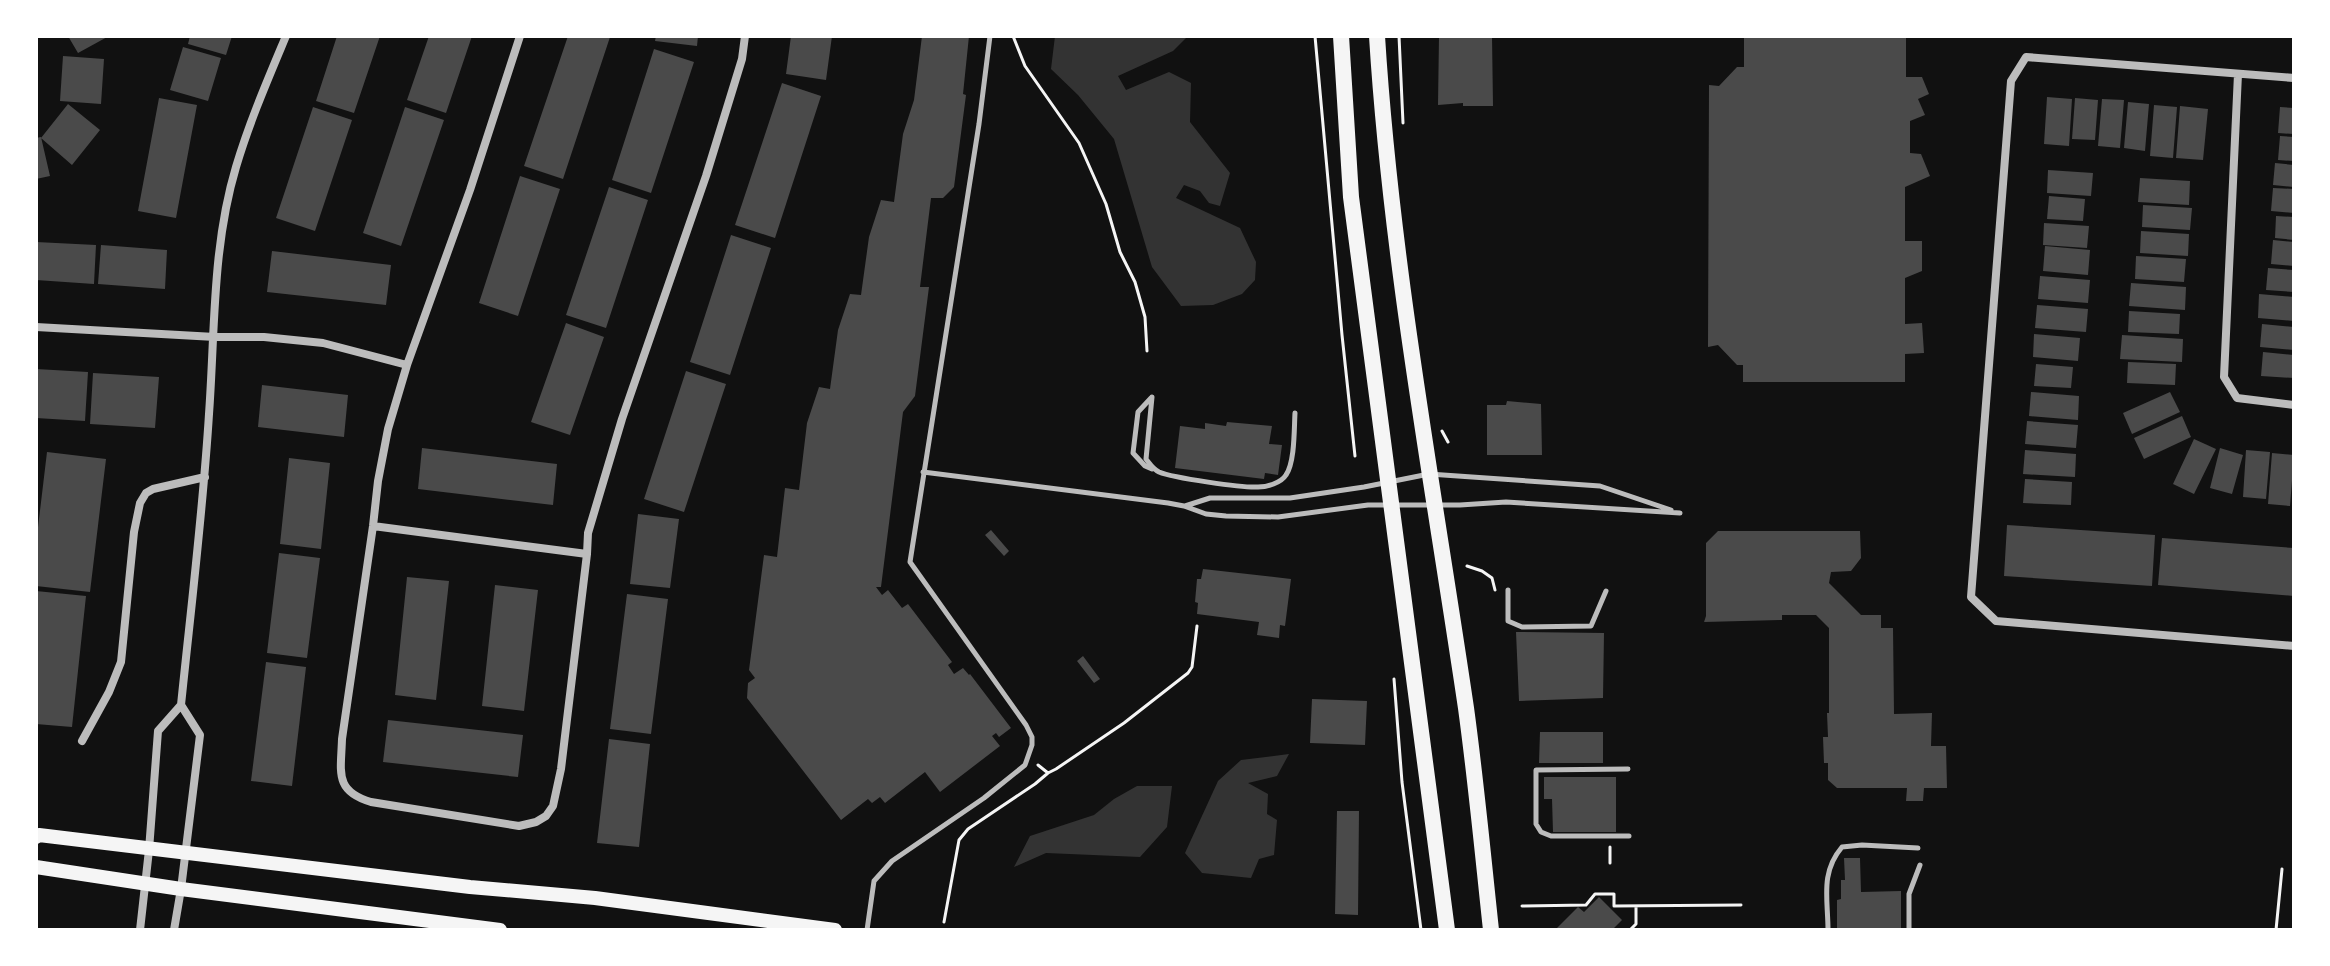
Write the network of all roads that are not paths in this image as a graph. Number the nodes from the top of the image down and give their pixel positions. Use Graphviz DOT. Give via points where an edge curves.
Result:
graph roads {
  1 [pos="286,36"];
  2 [pos="520,36"];
  3 [pos="745,36"];
  4 [pos="990,36"];
  5 [pos="1341,36"];
  6 [pos="1377,36"];
  7 [pos="2238,74"];
  8 [pos="2294,78"];
  9 [pos="36,327"];
  10 [pos="215,337"];
  11 [pos="407,365"];
  12 [pos="2294,405"];
  13 [pos="1295,413"];
  14 [pos="1155,470"];
  15 [pos="923,472"];
  16 [pos="1429,474"];
  17 [pos="205,477"];
  18 [pos="1388,482"];
  19 [pos="1433,504"];
  20 [pos="1391,505"];
  21 [pos="1184,506"];
  22 [pos="373,526"];
  23 [pos="587,554"];
  24 [pos="1508,590"];
  25 [pos="1606,591"];
  26 [pos="2294,646"];
  27 [pos="181,705"];
  28 [pos="82,741"];
  29 [pos="1628,769"];
  30 [pos="1629,836"];
  31 [pos="36,837"];
  32 [pos="1918,848"];
  33 [pos="149,850"];
  34 [pos="185,854"];
  35 [pos="1920,865"];
  36 [pos="36,867"];
  37 [pos="145,883"];
  38 [pos="181,889"];
  39 [pos="140,930"];
  40 [pos="174,930"];
  41 [pos="500,930"];
  42 [pos="835,930"];
  43 [pos="867,930"];
  44 [pos="1447,930"];
  45 [pos="1491,930"];
  46 [pos="1828,930"];
  47 [pos="1909,930"];
  1 -- 10 [label="street" via="236,167 215,288"];
  2 -- 11 [label="street"];
  3 -- 23 [label="street" via="706,176 622,419 588,533"];
  4 -- 15 [label="lane"];
  5 -- 18 [label="main road" via="1351,197"];
  6 -- 16 [label="main road" via="1392,203"];
  7 -- 8 [label="street"];
  7 -- 12 [label="street" via="2224,377 2237,398"];
  7 -- 26 [label="street" via="2026,57 2011,81 1971,597 1996,621"];
  9 -- 10 [label="street"];
  10 -- 11 [label="street" via="323,343"];
  10 -- 17 [label="street"];
  11 -- 22 [label="street" via="388,429"];
  13 -- 14 [label="lane" via="1292,456 1286,475 1276,483 1257,487"];
  14 -- 14 [label="lane" via="1146,459 1152,397 1138,412 1133,453"];
  15 -- 21 [label="lane"];
  15 -- 43 [label="lane" via="910,562 1032,737 1025,765 892,861 874,881"];
  16 -- 18 [label="lane"];
  16 -- 19 [label="main road"];
  16 -- 19 [label="lane" via="1600,486 1680,513 1506,502"];
  17 -- 27 [label="street"];
  17 -- 28 [label="street" via="153,489 140,503 121,662"];
  18 -- 20 [label="main road"];
  18 -- 21 [label="lane" via="1290,498 1210,498"];
  19 -- 20 [label="lane"];
  19 -- 45 [label="main road" via="1466,711"];
  20 -- 21 [label="lane" via="1278,517 1206,514"];
  20 -- 44 [label="main road"];
  22 -- 23 [label="street"];
  22 -- 23 [label="street" via="342,739 345,788 371,802 519,826 536,822 553,806"];
  24 -- 25 [label="lane" via="1508,621 1522,627 1591,626"];
  27 -- 33 [label="street" via="158,731"];
  27 -- 34 [label="street" via="200,735"];
  29 -- 30 [label="lane" via="1536,770 1536,824 1551,836"];
  31 -- 33 [label="main road"];
  32 -- 46 [label="lane" via="1842,847 1828,875"];
  33 -- 34 [label="main road"];
  33 -- 37 [label="street"];
  34 -- 38 [label="street"];
  34 -- 42 [label="main road"];
  35 -- 47 [label="lane" via="1909,894"];
  36 -- 37 [label="main road"];
  37 -- 38 [label="main road"];
  37 -- 39 [label="street"];
  38 -- 40 [label="street"];
  38 -- 41 [label="main road"];
}
